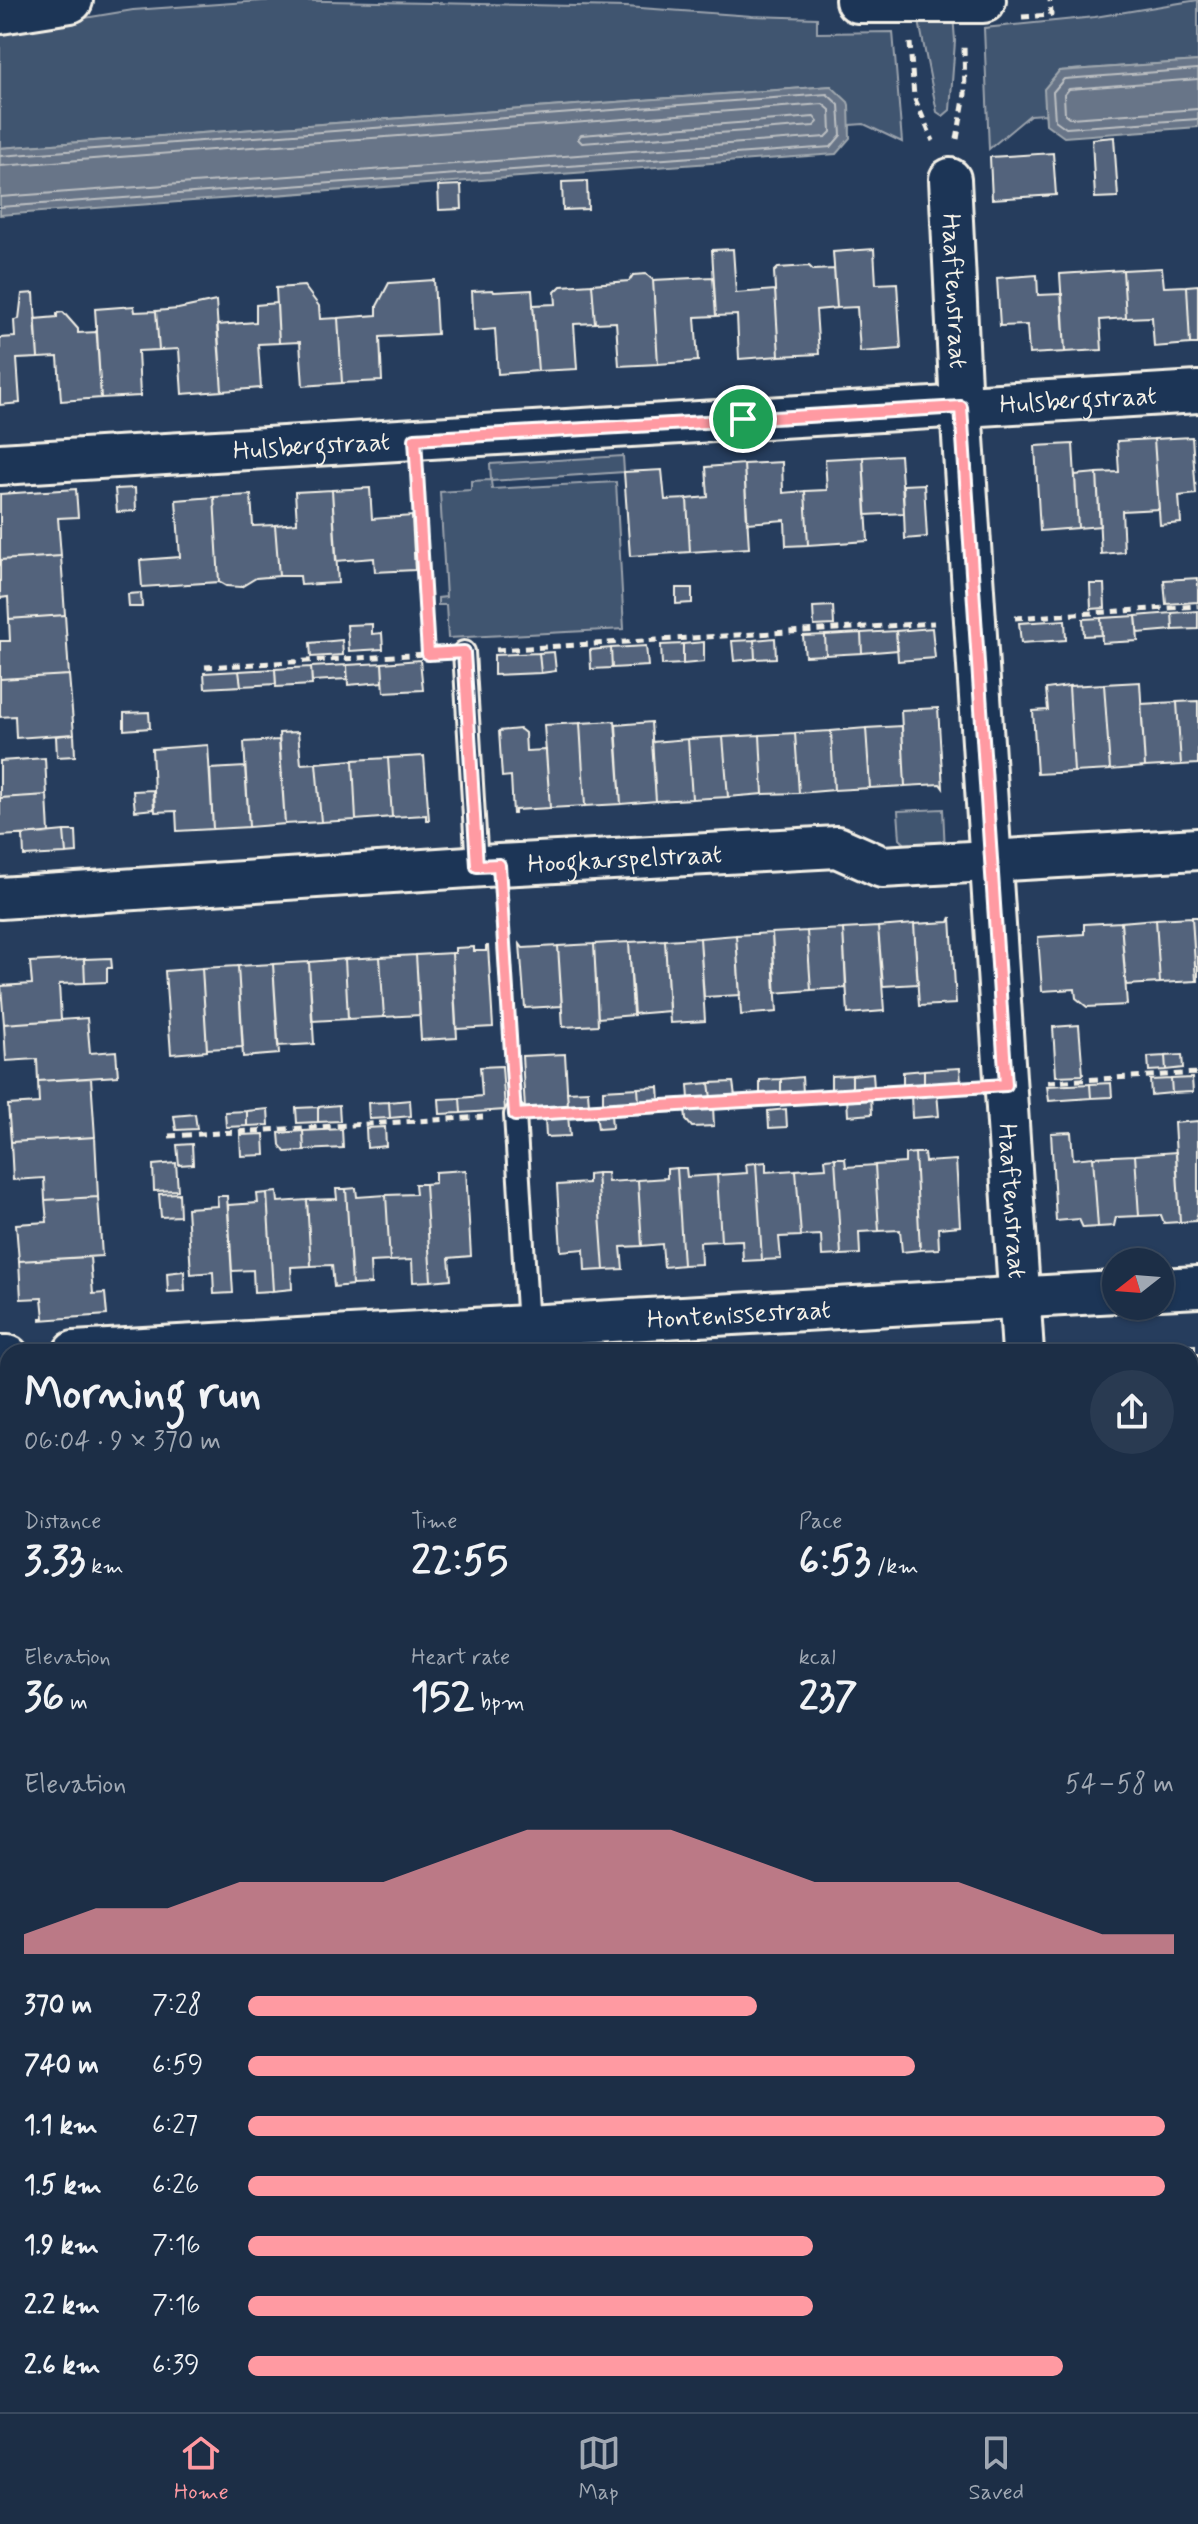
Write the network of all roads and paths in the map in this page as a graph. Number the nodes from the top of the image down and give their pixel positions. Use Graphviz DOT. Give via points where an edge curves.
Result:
graph roads {
  1 [pos="70,0"];
  2 [pos="858,0"];
  3 [pos="968,0"];
  4 [pos="908,1"];
  5 [pos="0,11"];
  6 [pos="950,179"];
  7 [pos="1198,392"];
  8 [pos="961,407"];
  9 [pos="415,439"];
  10 [pos="0,464"];
  11 [pos="1198,606"];
  12 [pos="976,621"];
  13 [pos="464,652"];
  14 [pos="428,654"];
  15 [pos="205,667"];
  16 [pos="1198,849"];
  17 [pos="992,860"];
  18 [pos="488,865"];
  19 [pos="0,898"];
  20 [pos="1198,1073"];
  21 [pos="1006,1085"];
  22 [pos="515,1115"];
  23 [pos="169,1136"];
  24 [pos="1198,1287"];
  25 [pos="1174,1288"];
  26 [pos="1102,1293"];
  27 [pos="1019,1297"];
  28 [pos="528,1326"];
  29 [pos="214,1344"];
  30 [pos="1022,1344"];
  1 -- 5 [label="street"];
  2 -- 4 [label="street"];
  3 -- 4 [label="street"];
  3 -- 6 [label="path" via="965,94"];
  4 -- 6 [label="path, Haaftenstraat" via="914,97"];
  6 -- 8 [label="street, Haaftenstraat"];
  7 -- 8 [label="street, Hulsbergstraat"];
  8 -- 9 [label="street, Hulsbergstraat"];
  8 -- 12 [label="street, Haaftenstraat"];
  9 -- 10 [label="street, Hulsbergstraat"];
  9 -- 14 [label="path"];
  11 -- 12 [label="path"];
  12 -- 13 [label="path"];
  12 -- 17 [label="street, Haaftenstraat"];
  13 -- 14 [label="path"];
  13 -- 18 [label="lane"];
  14 -- 15 [label="path"];
  16 -- 17 [label="street, Hoogkarspelstraat"];
  17 -- 18 [label="street, Hoogkarspelstraat" via="882,867 837,847"];
  17 -- 21 [label="street, Haaftenstraat"];
  18 -- 19 [label="street, Hoogkarspelstraat"];
  18 -- 22 [label="path"];
  20 -- 21 [label="path"];
  21 -- 22 [label="path"];
  21 -- 27 [label="street, Haaftenstraat"];
  22 -- 23 [label="path"];
  22 -- 28 [label="lane"];
  24 -- 25 [label="street"];
  26 -- 27 [label="street, Hontenissestraat"];
  27 -- 28 [label="street, Hontenissestraat"];
  27 -- 30 [label="street, Haaftenstraat"];
  28 -- 29 [label="street, Hontenissestraat"];
}
